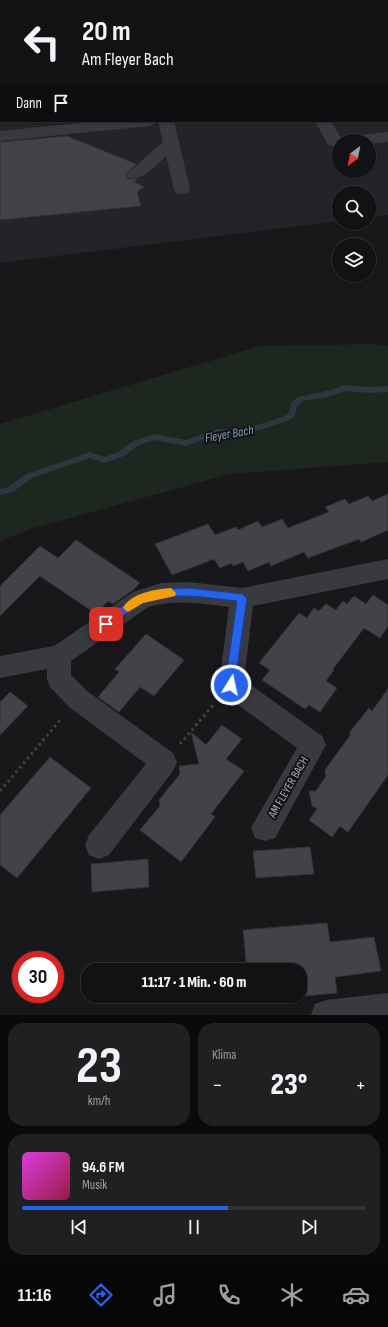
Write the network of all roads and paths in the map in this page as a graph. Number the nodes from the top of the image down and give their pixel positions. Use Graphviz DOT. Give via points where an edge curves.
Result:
graph roads {
  1 [pos="139,122"];
  2 [pos="166,122"];
  3 [pos="324,122"];
  4 [pos="0,136"];
  5 [pos="388,137"];
  6 [pos="332,138"];
  7 [pos="376,138"];
  8 [pos="173,148"];
  9 [pos="137,179"];
  10 [pos="182,189"];
  11 [pos="388,569"];
  12 [pos="242,598"];
  13 [pos="59,656"];
  14 [pos="0,667"];
  15 [pos="231,685"];
  16 [pos="78,699"];
  17 [pos="164,762"];
  18 [pos="0,791"];
  19 [pos="266,828"];
  20 [pos="99,845"];
  21 [pos="388,1008"];
  22 [pos="326,1015"];
  1 -- 4 [label="street"];
  2 -- 8 [label="street"];
  3 -- 6 [label="street"];
  5 -- 7 [label="street"];
  8 -- 9 [label="street"];
  8 -- 10 [label="street"];
  11 -- 12 [label="street"];
  12 -- 13 [label="street" via="189,592 161,593 140,599"];
  12 -- 15 [label="street"];
  13 -- 14 [label="street"];
  13 -- 16 [label="street" via="59,679"];
  15 -- 17 [label="path"];
  15 -- 19 [label="street, AM FLEYER BACH" via="313,745"];
  16 -- 17 [label="street"];
  16 -- 18 [label="path"];
  17 -- 20 [label="street"];
  21 -- 22 [label="street"];
}
